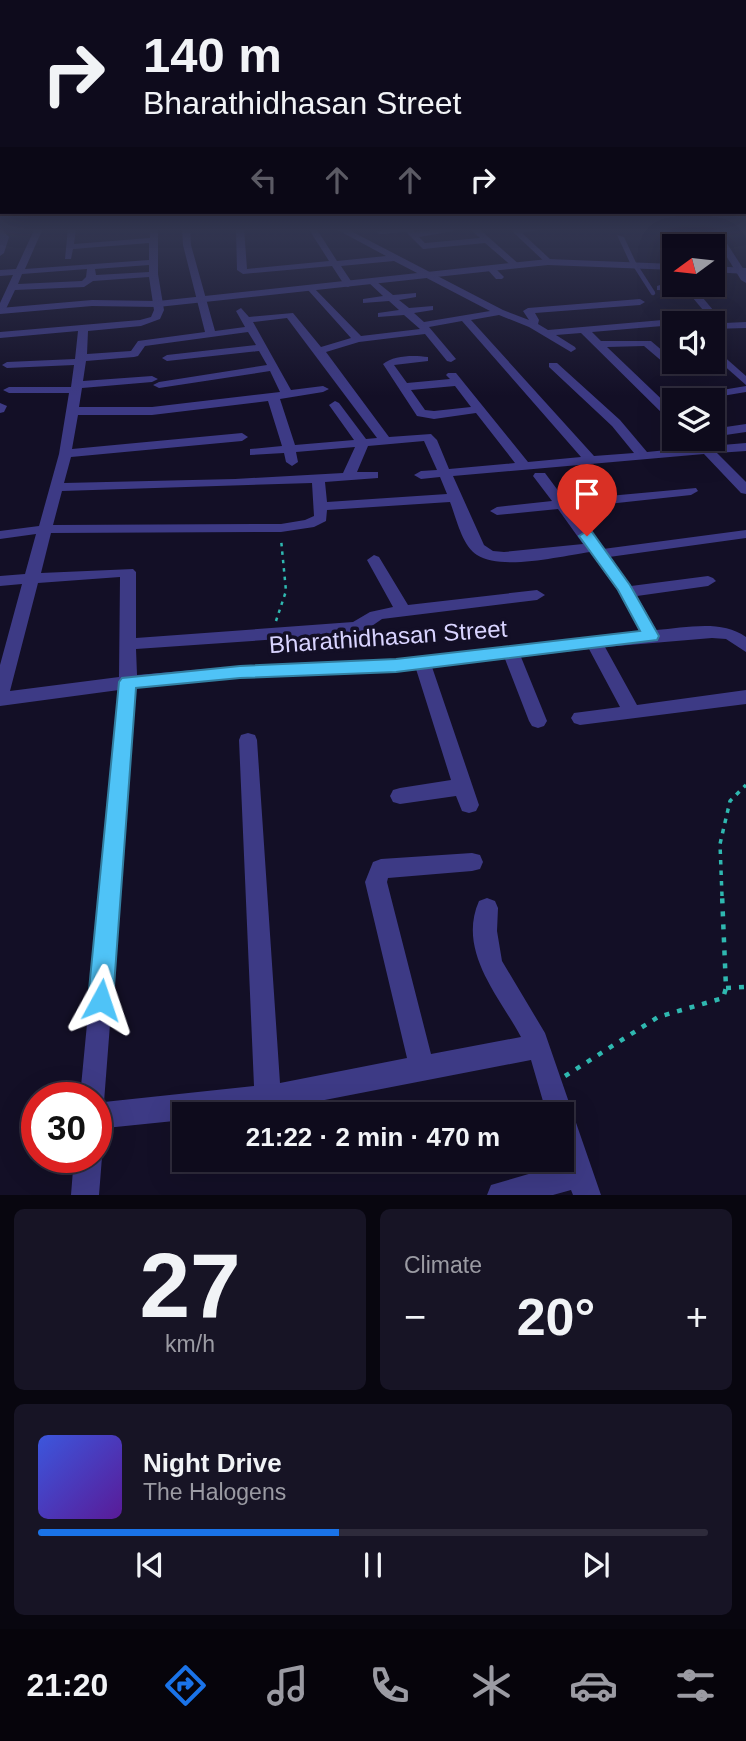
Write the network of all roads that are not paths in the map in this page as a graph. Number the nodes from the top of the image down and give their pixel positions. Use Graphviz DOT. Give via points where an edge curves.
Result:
graph roads {
  1 [pos="15,284"];
  2 [pos="84,284"];
  3 [pos="155,284"];
  4 [pos="199,284"];
  5 [pos="348,284"];
  6 [pos="375,284"];
  7 [pos="444,284"];
  8 [pos="652,284"];
  9 [pos="311,288"];
  10 [pos="12,289"];
  11 [pos="662,289"];
  12 [pos="657,290"];
  13 [pos="0,292"];
  14 [pos="413,295"];
  15 [pos="390,298"];
  16 [pos="204,299"];
  17 [pos="366,301"];
  18 [pos="640,302"];
  19 [pos="158,304"];
  20 [pos="430,308"];
  21 [pos="1,310"];
  22 [pos="406,312"];
  23 [pos="500,312"];
  24 [pos="381,315"];
  25 [pos="466,319"];
  26 [pos="246,320"];
  27 [pos="662,323"];
  28 [pos="533,325"];
  29 [pos="746,325"];
  30 [pos="725,326"];
  31 [pos="83,328"];
  32 [pos="424,328"];
  33 [pos="583,329"];
  34 [pos="546,333"];
  35 [pos="211,334"];
  36 [pos="0,335"];
  37 [pos="358,339"];
  38 [pos="599,344"];
  39 [pos="262,347"];
  40 [pos="572,349"];
  41 [pos="319,351"];
  42 [pos="662,356"];
  43 [pos="167,358"];
  44 [pos="424,359"];
  45 [pos="451,359"];
  46 [pos="80,360"];
  47 [pos="725,362"];
  48 [pos="7,365"];
  49 [pos="553,365"];
  50 [pos="274,367"];
  51 [pos="746,382"];
  52 [pos="402,387"];
  53 [pos="76,388"];
  54 [pos="323,389"];
  55 [pos="746,389"];
  56 [pos="9,390"];
  57 [pos="725,392"];
  58 [pos="287,395"];
  59 [pos="273,397"];
  60 [pos="335,405"];
  61 [pos="662,406"];
  62 [pos="480,410"];
  63 [pos="72,411"];
  64 [pos="746,428"];
  65 [pos="725,431"];
  66 [pos="242,437"];
  67 [pos="386,441"];
  68 [pos="363,443"];
  69 [pos="746,446"];
  70 [pos="725,448"];
  71 [pos="697,451"];
  72 [pos="709,451"];
  73 [pos="254,452"];
  74 [pos="65,454"];
  75 [pos="291,456"];
  76 [pos="644,456"];
  77 [pos="590,460"];
  78 [pos="524,466"];
  79 [pos="444,473"];
  80 [pos="373,475"];
  81 [pos="421,475"];
  82 [pos="346,477"];
  83 [pos="540,477"];
  84 [pos="318,479"];
  85 [pos="56,487"];
  86 [pos="746,490"];
  87 [pos="691,491"];
  88 [pos="455,498"];
  89 [pos="561,504"];
  90 [pos="321,506"];
  91 [pos="497,511"];
  92 [pos="45,529"];
  93 [pos="746,534"];
  94 [pos="0,535"];
  95 [pos="598,550"];
  96 [pos="374,560"];
  97 [pos="32,577"];
  98 [pos="0,581"];
  99 [pos="708,581"];
  100 [pos="627,592"];
  101 [pos="537,595"];
  102 [pos="404,612"];
  103 [pos="651,636"];
  104 [pos="594,642"];
  105 [pos="130,644"];
  106 [pos="746,646"];
  107 [pos="512,652"];
  108 [pos="422,662"];
  109 [pos="128,682"];
  110 [pos="746,697"];
  111 [pos="0,698"];
  112 [pos="632,712"];
  113 [pos="580,718"];
  114 [pos="538,721"];
  115 [pos="248,740"];
  116 [pos="400,796"];
  117 [pos="472,862"];
  118 [pos="487,908"];
  119 [pos="538,1046"];
  120 [pos="422,1069"];
  121 [pos="94,1082"];
  122 [pos="268,1098"];
  123 [pos="556,1102"];
  124 [pos="112,1114"];
  125 [pos="574,1157"];
  126 [pos="87,1173"];
  127 [pos="583,1185"];
  128 [pos="85,1195"];
  129 [pos="501,1195"];
  1 -- 10 [label="street"];
  2 -- 10 [label="street"];
  3 -- 19 [label="street"];
  4 -- 16 [label="street"];
  5 -- 9 [label="street"];
  6 -- 15 [label="street"];
  7 -- 23 [label="street"];
  8 -- 12 [label="lane"];
  9 -- 16 [label="street"];
  9 -- 37 [label="street"];
  10 -- 13 [label="street"];
  10 -- 21 [label="street"];
  11 -- 12 [label="street"];
  14 -- 15 [label="street"];
  15 -- 17 [label="street"];
  15 -- 22 [label="street"];
  16 -- 19 [label="street"];
  16 -- 35 [label="street"];
  18 -- 28 [label="street" via="528,311"];
  19 -- 21 [label="street" via="92,303"];
  19 -- 31 [label="street" via="153,321"];
  20 -- 22 [label="street"];
  22 -- 24 [label="street"];
  22 -- 32 [label="street"];
  23 -- 25 [label="street"];
  23 -- 28 [label="street"];
  25 -- 32 [label="street"];
  25 -- 77 [label="street"];
  26 -- 35 [label="street"];
  26 -- 39 [label="street"];
  26 -- 41 [label="street" via="290,315"];
  27 -- 33 [label="street"];
  28 -- 34 [label="street"];
  29 -- 30 [label="street"];
  31 -- 36 [label="street"];
  31 -- 46 [label="street"];
  32 -- 37 [label="street"];
  32 -- 45 [label="street"];
  33 -- 34 [label="street"];
  33 -- 38 [label="street"];
  34 -- 40 [label="street"];
  35 -- 46 [label="street" via="142,343 134,354"];
  37 -- 41 [label="street"];
  38 -- 42 [label="street" via="647,343"];
  38 -- 61 [label="street"];
  39 -- 43 [label="street"];
  39 -- 50 [label="street"];
  41 -- 67 [label="street"];
  44 -- 52 [label="street" via="388,363"];
  46 -- 48 [label="street"];
  46 -- 53 [label="street"];
  47 -- 51 [label="street"];
  49 -- 76 [label="street" via="616,423"];
  50 -- 53 [label="street"];
  50 -- 58 [label="street"];
  52 -- 62 [label="street" via="426,415"];
  52 -- 62 [label="street" via="454,378"];
  53 -- 56 [label="street"];
  53 -- 63 [label="street"];
  54 -- 58 [label="street"];
  55 -- 57 [label="street"];
  58 -- 59 [label="street"];
  59 -- 63 [label="street" via="152,411"];
  59 -- 75 [label="street"];
  60 -- 68 [label="street"];
  62 -- 78 [label="street"];
  63 -- 74 [label="street"];
  64 -- 65 [label="street"];
  66 -- 74 [label="street"];
  67 -- 68 [label="street"];
  67 -- 79 [label="street" via="427,437"];
  68 -- 75 [label="street"];
  68 -- 82 [label="street"];
  69 -- 70 [label="street"];
  71 -- 76 [label="street"];
  72 -- 86 [label="street"];
  73 -- 75 [label="street"];
  74 -- 85 [label="street"];
  76 -- 77 [label="street"];
  77 -- 78 [label="street"];
  78 -- 79 [label="street"];
  79 -- 81 [label="street"];
  79 -- 88 [label="street"];
  80 -- 82 [label="street"];
  82 -- 84 [label="street"];
  83 -- 89 [label="street"];
  84 -- 85 [label="street"];
  84 -- 90 [label="street"];
  85 -- 92 [label="street"];
  87 -- 89 [label="street"];
  88 -- 90 [label="street"];
  88 -- 95 [label="street" via="480,550 489,555"];
  89 -- 91 [label="street"];
  89 -- 95 [label="street"];
  90 -- 92 [label="street" via="321,518 281,528"];
  92 -- 94 [label="street"];
  92 -- 97 [label="street"];
  93 -- 95 [label="street"];
  95 -- 100 [label="street"];
  96 -- 102 [label="street"];
  97 -- 98 [label="street"];
  97 -- 105 [label="street" via="128,572"];
  97 -- 111 [label="street"];
  99 -- 100 [label="street"];
  100 -- 103 [label="street"];
  101 -- 102 [label="street"];
  102 -- 105 [label="street" via="375,615 358,628"];
  103 -- 104 [label="street, Bharathidhasan Street"];
  103 -- 106 [label="street, Bharathidhasan Street" via="712,632 730,634"];
  104 -- 107 [label="street, Bharathidhasan Street"];
  104 -- 112 [label="street"];
  105 -- 109 [label="street"];
  107 -- 108 [label="street, Bharathidhasan Street"];
  107 -- 114 [label="street"];
  108 -- 109 [label="street, Bharathidhasan Street"];
  108 -- 116 [label="street" via="465,796"];
  109 -- 111 [label="street, Bharathidhasan Street"];
  109 -- 121 [label="street"];
  110 -- 112 [label="street"];
  112 -- 113 [label="street"];
  115 -- 122 [label="street"];
  117 -- 120 [label="street" via="396,866 381,869 377,875"];
  118 -- 119 [label="street" via="486,949 496,978"];
  119 -- 120 [label="street"];
  119 -- 123 [label="street"];
  120 -- 122 [label="street"];
  122 -- 124 [label="street"];
  125 -- 127 [label="street"];
  126 -- 128 [label="street"];
  127 -- 129 [label="street"];
}
